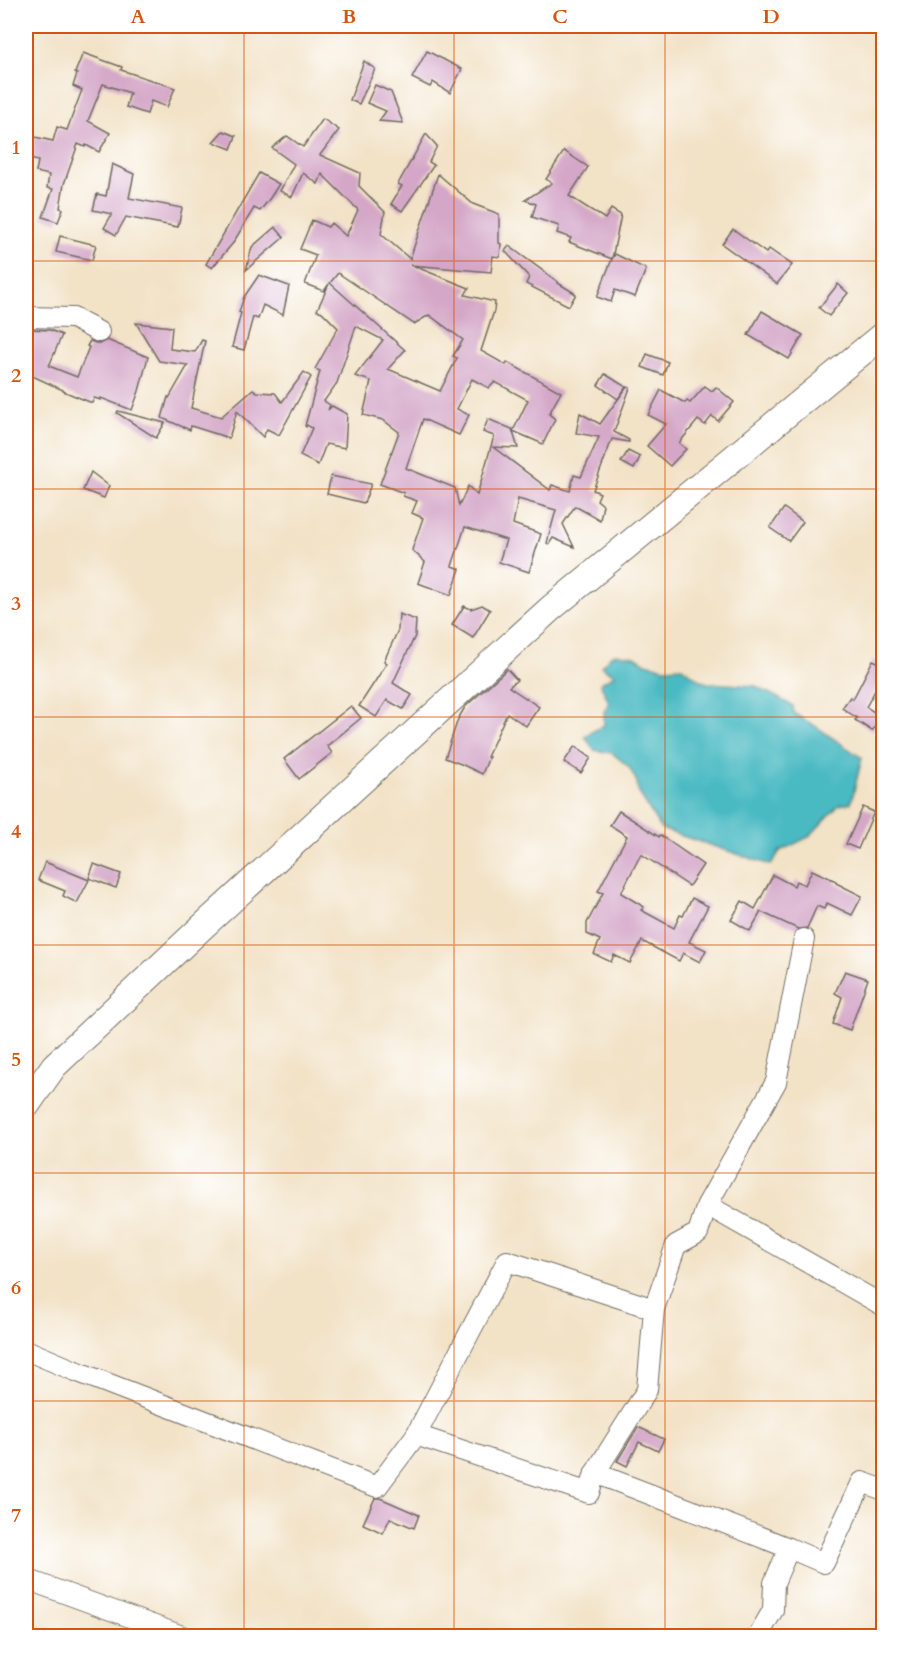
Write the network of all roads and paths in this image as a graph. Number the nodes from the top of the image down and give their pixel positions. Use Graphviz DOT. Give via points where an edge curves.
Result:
graph roads {
  1 [pos="26,317"];
  2 [pos="99,332"];
  3 [pos="884,334"];
  4 [pos="804,939"];
  5 [pos="26,1106"];
  6 [pos="707,1205"];
  7 [pos="884,1306"];
  8 [pos="654,1309"];
  9 [pos="26,1350"];
  10 [pos="416,1435"];
  11 [pos="595,1473"];
  12 [pos="884,1490"];
  13 [pos="789,1548"];
  14 [pos="26,1580"];
  15 [pos="182,1636"];
  16 [pos="758,1636"];
  1 -- 2 [label="street" via="73,318"];
  3 -- 5 [label="main road" via="550,609 54,1066"];
  4 -- 6 [label="street" via="776,1082"];
  6 -- 7 [label="street"];
  6 -- 8 [label="street" via="698,1233 676,1245"];
  8 -- 10 [label="street" via="507,1261"];
  8 -- 11 [label="street" via="646,1390"];
  9 -- 10 [label="street" via="377,1487"];
  10 -- 11 [label="street" via="589,1493"];
  11 -- 13 [label="street"];
  12 -- 13 [label="street" via="862,1482 824,1563"];
  13 -- 16 [label="street" via="774,1583 773,1610"];
  14 -- 15 [label="street"];
}
